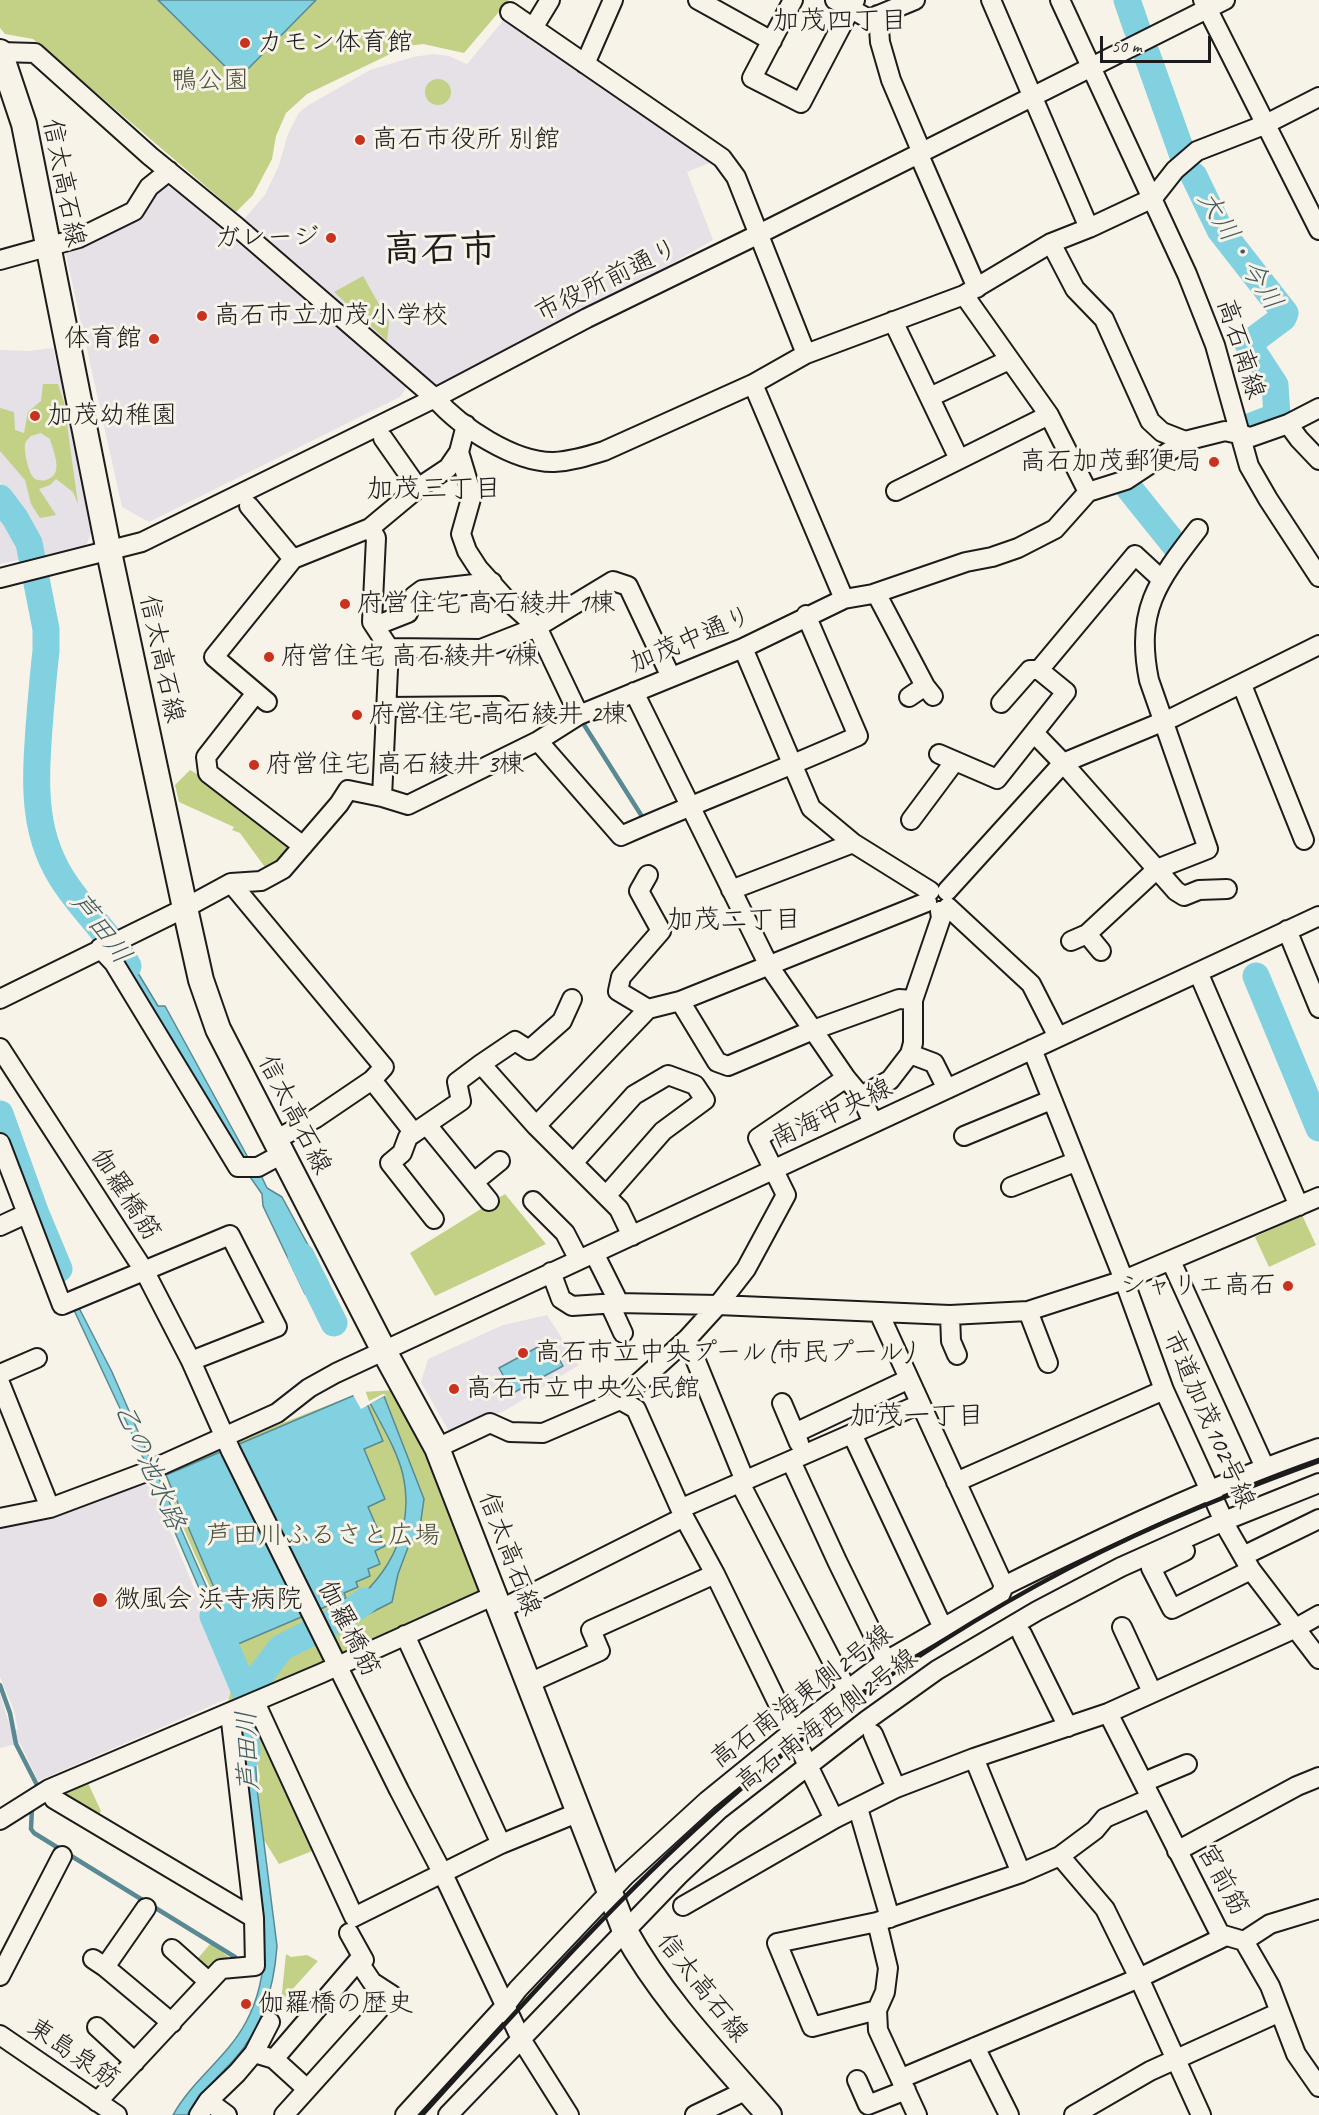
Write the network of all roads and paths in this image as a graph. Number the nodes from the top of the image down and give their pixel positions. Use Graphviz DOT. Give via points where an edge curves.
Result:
graph roads {
  1 [pos="550,0"];
  2 [pos="613,0"];
  3 [pos="698,0"];
  4 [pos="793,0"];
  5 [pos="915,0"];
  6 [pos="991,0"];
  7 [pos="1060,0"];
  8 [pos="1225,0"];
  9 [pos="847,3"];
  10 [pos="1205,4"];
  11 [pos="510,12"];
  12 [pos="879,15"];
  13 [pos="533,28"];
  14 [pos="772,41"];
  15 [pos="0,52"];
  16 [pos="585,64"];
  17 [pos="1091,67"];
  18 [pos="1319,97"];
  19 [pos="1032,98"];
  20 [pos="1264,125"];
  21 [pos="920,154"];
  22 [pos="169,171"];
  23 [pos="1153,198"];
  24 [pos="1089,228"];
  25 [pos="1319,230"];
  26 [pos="757,236"];
  27 [pos="1051,243"];
  28 [pos="47,246"];
  29 [pos="0,260"];
  30 [pos="971,292"];
  31 [pos="893,321"];
  32 [pos="806,354"];
  33 [pos="1009,360"];
  34 [pos="753,384"];
  35 [pos="930,397"];
  36 [pos="435,398"];
  37 [pos="1319,408"];
  38 [pos="1049,416"];
  39 [pos="1288,424"];
  40 [pos="466,425"];
  41 [pos="1240,436"];
  42 [pos="383,438"];
  43 [pos="1185,441"];
  44 [pos="459,452"];
  45 [pos="959,459"];
  46 [pos="1319,460"];
  47 [pos="418,488"];
  48 [pos="896,491"];
  49 [pos="1088,492"];
  50 [pos="249,506"];
  51 [pos="370,528"];
  52 [pos="1198,529"];
  53 [pos="109,552"];
  54 [pos="293,559"];
  55 [pos="1319,577"];
  56 [pos="0,578"];
  57 [pos="1161,579"];
  58 [pos="492,582"];
  59 [pos="876,593"];
  60 [pos="844,598"];
  61 [pos="806,615"];
  62 [pos="375,626"];
  63 [pos="537,627"];
  64 [pos="1319,645"];
  65 [pos="389,648"];
  66 [pos="743,648"];
  67 [pos="1040,670"];
  68 [pos="671,677"];
  69 [pos="1242,685"];
  70 [pos="634,692"];
  71 [pos="909,698"];
  72 [pos="1001,703"];
  73 [pos="500,706"];
  74 [pos="386,707"];
  75 [pos="579,715"];
  76 [pos="1164,721"];
  77 [pos="1034,733"];
  78 [pos="538,741"];
  79 [pos="1064,763"];
  80 [pos="792,765"];
  81 [pos="382,797"];
  82 [pos="689,806"];
  83 [pos="911,820"];
  84 [pos="1304,840"];
  85 [pos="853,843"];
  86 [pos="303,846"];
  87 [pos="1156,869"];
  88 [pos="648,875"];
  89 [pos="231,883"];
  90 [pos="1227,889"];
  91 [pos="731,891"];
  92 [pos="938,900"];
  93 [pos="185,908"];
  94 [pos="1319,916"];
  95 [pos="1287,930"];
  96 [pos="108,945"];
  97 [pos="1101,951"];
  98 [pos="769,966"];
  99 [pos="1198,972"];
  100 [pos="0,999"];
  101 [pos="572,999"];
  102 [pos="913,1000"];
  103 [pos="680,1001"];
  104 [pos="1319,1008"];
  105 [pos="648,1010"];
  106 [pos="813,1030"];
  107 [pos="1058,1037"];
  108 [pos="1032,1049"];
  109 [pos="2,1053"];
  110 [pos="910,1054"];
  111 [pos="481,1064"];
  112 [pos="846,1078"];
  113 [pos="372,1080"];
  114 [pos="947,1089"];
  115 [pos="861,1096"];
  116 [pos="1051,1100"];
  117 [pos="873,1123"];
  118 [pos="536,1126"];
  119 [pos="420,1129"];
  120 [pos="964,1136"];
  121 [pos="0,1143"];
  122 [pos="279,1147"];
  123 [pos="500,1161"];
  124 [pos="1075,1162"];
  125 [pos="573,1163"];
  126 [pos="774,1169"];
  127 [pos="474,1182"];
  128 [pos="1011,1187"];
  129 [pos="606,1196"];
  130 [pos="1319,1197"];
  131 [pos="533,1201"];
  132 [pos="489,1202"];
  133 [pos="1299,1206"];
  134 [pos="26,1214"];
  135 [pos="424,1215"];
  136 [pos="0,1226"];
  137 [pos="632,1236"];
  138 [pos="587,1256"];
  139 [pos="1171,1261"];
  140 [pos="145,1272"];
  141 [pos="551,1272"];
  142 [pos="1124,1280"];
  143 [pos="614,1304"];
  144 [pos="718,1305"];
  145 [pos="1028,1311"];
  146 [pos="879,1313"];
  147 [pos="950,1315"];
  148 [pos="623,1334"];
  149 [pos="687,1339"];
  150 [pos="376,1355"];
  151 [pos="957,1355"];
  152 [pos="37,1358"];
  153 [pos="191,1361"];
  154 [pos="1048,1363"];
  155 [pos="0,1374"];
  156 [pos="909,1378"];
  157 [pos="0,1383"];
  158 [pos="1164,1389"];
  159 [pos="620,1401"];
  160 [pos="782,1403"];
  161 [pos="920,1404"];
  162 [pos="795,1433"];
  163 [pos="852,1434"];
  164 [pos="224,1437"];
  165 [pos="437,1448"];
  166 [pos="1319,1448"];
  167 [pos="798,1458"];
  168 [pos="1262,1461"];
  169 [pos="742,1482"];
  170 [pos="956,1482"];
  171 [pos="1319,1483"];
  172 [pos="1210,1490"];
  173 [pos="50,1508"];
  174 [pos="683,1513"];
  175 [pos="0,1518"];
  176 [pos="1319,1519"];
  177 [pos="1226,1526"];
  178 [pos="1247,1563"];
  179 [pos="715,1574"];
  180 [pos="1004,1586"];
  181 [pos="498,1602"];
  182 [pos="1319,1615"];
  183 [pos="1122,1627"];
  184 [pos="943,1628"];
  185 [pos="1296,1628"];
  186 [pos="1022,1634"];
  187 [pos="405,1635"];
  188 [pos="1319,1659"];
  189 [pos="886,1661"];
  190 [pos="338,1666"];
  191 [pos="529,1683"];
  192 [pos="847,1690"];
  193 [pos="1152,1692"];
  194 [pos="255,1702"];
  195 [pos="230,1713"];
  196 [pos="1108,1713"];
  197 [pos="1068,1727"];
  198 [pos="792,1732"];
  199 [pos="873,1734"];
  200 [pos="974,1758"];
  201 [pos="1187,1764"];
  202 [pos="808,1765"];
  203 [pos="1319,1777"];
  204 [pos="896,1788"];
  205 [pos="1147,1790"];
  206 [pos="38,1795"];
  207 [pos="858,1808"];
  208 [pos="578,1813"];
  209 [pos="834,1819"];
  210 [pos="0,1820"];
  211 [pos="501,1844"];
  212 [pos="1177,1851"];
  213 [pos="62,1856"];
  214 [pos="1060,1856"];
  215 [pos="1021,1873"];
  216 [pos="443,1874"];
  217 [pos="610,1892"];
  218 [pos="683,1906"];
  219 [pos="146,1908"];
  220 [pos="1319,1909"];
  221 [pos="254,1918"];
  222 [pos="884,1920"];
  223 [pos="625,1931"];
  224 [pos="349,1934"];
  225 [pos="1224,1937"];
  226 [pos="1244,1941"];
  227 [pos="172,1949"];
  228 [pos="358,1961"];
  229 [pos="0,1976"];
  230 [pos="1139,1978"];
  231 [pos="209,1982"];
  232 [pos="505,2006"];
  233 [pos="877,2010"];
  234 [pos="1280,2012"];
  235 [pos="270,2022"];
  236 [pos="172,2023"];
  237 [pos="97,2027"];
  238 [pos="0,2035"];
  239 [pos="521,2039"];
  240 [pos="975,2047"];
  241 [pos="254,2053"];
  242 [pos="274,2059"];
  243 [pos="1177,2061"];
  244 [pos="135,2062"];
  245 [pos="857,2080"];
  246 [pos="904,2084"];
  247 [pos="1319,2087"];
  248 [pos="307,2088"];
  249 [pos="747,2090"];
  250 [pos="203,2108"];
  251 [pos="106,2110"];
  252 [pos="226,2115"];
  253 [pos="284,2115"];
  254 [pos="405,2115"];
  255 [pos="448,2115"];
  256 [pos="568,2115"];
  257 [pos="695,2115"];
  258 [pos="769,2115"];
  259 [pos="917,2115"];
  260 [pos="1009,2115"];
  261 [pos="1074,2115"];
  262 [pos="1201,2115"];
  1 -- 13 [label="street"];
  2 -- 16 [label="street"];
  3 -- 14 [label="street"];
  4 -- 14 [label="street"];
  5 -- 12 [label="street"];
  6 -- 19 [label="street"];
  7 -- 17 [label="street, 高石南線"];
  8 -- 10 [label="street, 市役所前通り"];
  9 -- 12 [label="street" via="869,19"];
  9 -- 14 [label="street" via="801,103 752,78"];
  10 -- 17 [label="street, 市役所前通り"];
  10 -- 20 [label="street"];
  11 -- 13 [label="street"];
  12 -- 21 [label="street" via="880,42 891,80"];
  13 -- 16 [label="street"];
  15 -- 22 [label="street" via="35,53"];
  15 -- 28 [label="main road, 信太高石線" via="24,124"];
  16 -- 26 [label="street" via="722,159 736,177"];
  17 -- 19 [label="street, 市役所前通り"];
  17 -- 23 [label="street, 高石南線"];
  18 -- 20 [label="street"];
  19 -- 21 [label="street, 市役所前通り"];
  19 -- 24 [label="street"];
  20 -- 23 [label="street" via="1197,150"];
  20 -- 25 [label="street"];
  21 -- 26 [label="street, 市役所前通り"];
  21 -- 30 [label="street"];
  22 -- 28 [label="street" via="149,187 134,211 79,238"];
  22 -- 36 [label="street"];
  23 -- 24 [label="street"];
  23 -- 41 [label="street, 高石南線" via="1215,345"];
  24 -- 27 [label="street"];
  26 -- 32 [label="street"];
  26 -- 36 [label="street, 市役所前通り" via="587,318"];
  27 -- 30 [label="street"];
  27 -- 43 [label="street" via="1075,289 1104,319 1150,421 1162,432"];
  28 -- 29 [label="street"];
  28 -- 53 [label="main road, 信太高石線"];
  30 -- 31 [label="street"];
  30 -- 33 [label="street"];
  31 -- 32 [label="street"];
  31 -- 35 [label="street"];
  32 -- 34 [label="street"];
  33 -- 35 [label="street"];
  33 -- 38 [label="street"];
  34 -- 40 [label="street" via="579,459 553,462 523,457"];
  34 -- 60 [label="street"];
  35 -- 45 [label="street"];
  36 -- 40 [label="street"];
  36 -- 53 [label="street, 市役所前通り" via="142,542"];
  37 -- 39 [label="street"];
  38 -- 45 [label="street"];
  38 -- 49 [label="street"];
  39 -- 41 [label="street" via="1251,437"];
  39 -- 46 [label="street"];
  40 -- 44 [label="street"];
  41 -- 43 [label="street" via="1225,431"];
  41 -- 55 [label="street, 高石南線" via="1249,466 1263,491"];
  42 -- 47 [label="street"];
  43 -- 49 [label="street" via="1126,480"];
  44 -- 47 [label="street" via="448,468"];
  44 -- 58 [label="street" via="472,495 461,534 467,551"];
  45 -- 48 [label="street"];
  47 -- 51 [label="street"];
  49 -- 59 [label="street, 加茂中通り" via="1055,529 1018,548"];
  50 -- 54 [label="street"];
  51 -- 54 [label="street"];
  51 -- 62 [label="street" via="376,538 372,622"];
  52 -- 57 [label="street"];
  53 -- 56 [label="street, 市役所前通り"];
  53 -- 93 [label="main road, 信太高石線"];
  54 -- 86 [label="street" via="214,657 262,697 206,757 208,773"];
  57 -- 67 [label="street" via="1135,555"];
  57 -- 76 [label="street" via="1144,629 1144,656"];
  58 -- 62 [label="street" via="422,590 414,596 408,613"];
  58 -- 63 [label="street"];
  59 -- 60 [label="street, 加茂中通り"];
  59 -- 71 [label="street" via="929,691"];
  60 -- 61 [label="street, 加茂中通り"];
  61 -- 66 [label="street, 加茂中通り"];
  61 -- 80 [label="street" via="858,736"];
  62 -- 65 [label="street"];
  63 -- 65 [label="street" via="482,649"];
  63 -- 68 [label="street" via="613,581 628,586"];
  63 -- 75 [label="street"];
  64 -- 69 [label="street"];
  65 -- 74 [label="street"];
  66 -- 68 [label="street, 加茂中通り"];
  66 -- 80 [label="street"];
  67 -- 72 [label="street" via="1030,670"];
  67 -- 77 [label="street" via="1065,692"];
  68 -- 70 [label="street, 加茂中通り"];
  69 -- 76 [label="street"];
  69 -- 84 [label="street"];
  70 -- 75 [label="street, 加茂中通り"];
  70 -- 82 [label="street"];
  73 -- 74 [label="street"];
  74 -- 81 [label="street"];
  75 -- 78 [label="street, 加茂中通り"];
  76 -- 79 [label="street"];
  76 -- 87 [label="street" via="1208,849"];
  77 -- 79 [label="street"];
  77 -- 83 [label="street" via="997,779 947,758"];
  78 -- 81 [label="street, 加茂中通り" via="408,806"];
  78 -- 82 [label="street" via="621,836"];
  79 -- 87 [label="street"];
  79 -- 92 [label="street"];
  80 -- 82 [label="street"];
  80 -- 85 [label="street" via="811,808"];
  81 -- 86 [label="street, 加茂中通り" via="348,790"];
  82 -- 91 [label="street"];
  85 -- 91 [label="street"];
  85 -- 92 [label="street"];
  86 -- 89 [label="street, 加茂中通り" via="283,869 261,881"];
  87 -- 90 [label="street" via="1184,896 1199,890"];
  87 -- 97 [label="street" via="1079,937"];
  88 -- 105 [label="street" via="639,891 661,931 621,976 618,991"];
  89 -- 93 [label="street, 加茂中通り"];
  89 -- 113 [label="street" via="384,1067"];
  91 -- 98 [label="street"];
  92 -- 98 [label="street"];
  92 -- 102 [label="street" via="940,918"];
  92 -- 107 [label="street" via="1031,984"];
  93 -- 96 [label="street, 加茂中通り"];
  93 -- 122 [label="main road, 信太高石線" via="201,980 218,1029"];
  94 -- 95 [label="street, 南海中央線"];
  95 -- 99 [label="street, 南海中央線"];
  95 -- 104 [label="street"];
  96 -- 100 [label="street, 加茂中通り"];
  96 -- 122 [label="street" via="114,963 238,1167 251,1167"];
  98 -- 103 [label="street"];
  98 -- 106 [label="street"];
  99 -- 107 [label="street, 南海中央線"];
  99 -- 133 [label="street"];
  101 -- 111 [label="street" via="562,1021 530,1050 515,1041"];
  102 -- 106 [label="street" via="899,999"];
  102 -- 110 [label="street"];
  103 -- 105 [label="street"];
  103 -- 106 [label="street" via="717,1062 728,1066"];
  105 -- 118 [label="street"];
  106 -- 112 [label="street"];
  107 -- 108 [label="street, 南海中央線"];
  108 -- 114 [label="street, 南海中央線"];
  108 -- 116 [label="street, 市道加茂102号線"];
  109 -- 140 [label="street, 伽羅橋筋"];
  110 -- 114 [label="street" via="934,1063"];
  110 -- 115 [label="street" via="890,1080"];
  111 -- 118 [label="street"];
  111 -- 119 [label="street" via="457,1082 461,1101"];
  112 -- 115 [label="street"];
  112 -- 126 [label="street" via="758,1138"];
  113 -- 119 [label="street"];
  113 -- 122 [label="street"];
  114 -- 117 [label="street, 南海中央線"];
  115 -- 117 [label="street"];
  116 -- 120 [label="street"];
  116 -- 124 [label="street, 市道加茂102号線"];
  117 -- 126 [label="street, 南海中央線"];
  118 -- 125 [label="street"];
  119 -- 127 [label="street"];
  119 -- 135 [label="street" via="408,1137 402,1153 390,1163"];
  121 -- 134 [label="street"];
  122 -- 150 [label="main road, 信太高石線"];
  123 -- 127 [label="street"];
  124 -- 128 [label="street"];
  124 -- 142 [label="street, 市道加茂102号線"];
  125 -- 129 [label="street"];
  125 -- 129 [label="street" via="634,1095 668,1075 695,1085 705,1100 663,1131"];
  126 -- 137 [label="street, 南海中央線"];
  126 -- 144 [label="street" via="786,1195 746,1269"];
  127 -- 132 [label="street"];
  129 -- 137 [label="street" via="619,1209"];
  130 -- 133 [label="street"];
  131 -- 138 [label="street"];
  133 -- 139 [label="street"];
  134 -- 136 [label="street"];
  134 -- 140 [label="street" via="62,1305"];
  137 -- 138 [label="street, 南海中央線"];
  138 -- 141 [label="street, 南海中央線"];
  138 -- 143 [label="street" via="616,1297"];
  139 -- 142 [label="street"];
  139 -- 168 [label="street"];
  140 -- 153 [label="street, 伽羅橋筋"];
  140 -- 153 [label="street" via="230,1235 277,1328"];
  141 -- 143 [label="street" via="561,1299 572,1306"];
  141 -- 150 [label="street, 南海中央線"];
  142 -- 145 [label="street"];
  142 -- 158 [label="street, 市道加茂102号線"];
  143 -- 144 [label="street"];
  143 -- 148 [label="street" via="612,1309"];
  144 -- 146 [label="street"];
  144 -- 149 [label="street"];
  145 -- 147 [label="street"];
  145 -- 154 [label="street"];
  146 -- 147 [label="street"];
  146 -- 156 [label="street"];
  147 -- 151 [label="street" via="951,1341"];
  149 -- 159 [label="street"];
  149 -- 169 [label="street"];
  150 -- 164 [label="street, 南海中央線" via="309,1388 277,1413"];
  150 -- 165 [label="main road, 信太高石線"];
  152 -- 155 [label="street"];
  153 -- 164 [label="street, 伽羅橋筋"];
  156 -- 161 [label="street"];
  156 -- 162 [label="street"];
  157 -- 173 [label="street"];
  158 -- 170 [label="street"];
  158 -- 172 [label="street, 市道加茂102号線"];
  159 -- 165 [label="street" via="543,1433 510,1432 490,1423"];
  159 -- 174 [label="street" via="636,1409"];
  160 -- 162 [label="street"];
  161 -- 163 [label="street"];
  161 -- 170 [label="street"];
  162 -- 167 [label="street"];
  163 -- 167 [label="street"];
  163 -- 184 [label="street"];
  164 -- 173 [label="street, 南海中央線"];
  164 -- 190 [label="street, 伽羅橋筋"];
  165 -- 181 [label="main road, 信太高石線"];
  166 -- 172 [label="street, 高石南海東側2号線"];
  167 -- 169 [label="street"];
  167 -- 189 [label="street" via="837,1561"];
  169 -- 174 [label="street"];
  169 -- 192 [label="street"];
  170 -- 180 [label="street"];
  171 -- 177 [label="street, 高石南海西側2号線"];
  172 -- 177 [label="street, 市道加茂102号線"];
  172 -- 180 [label="street, 高石南海東側2号線"];
  173 -- 175 [label="street, 南海中央線"];
  174 -- 179 [label="street"];
  174 -- 181 [label="street"];
  176 -- 178 [label="street"];
  177 -- 178 [label="street, 市道加茂102号線"];
  177 -- 178 [label="street" via="1151,1568 1172,1609"];
  177 -- 202 [label="street, 高石南海西側2号線" via="1121,1567 1027,1617 937,1670"];
  178 -- 185 [label="street, 市道加茂102号線"];
  179 -- 191 [label="street" via="591,1630 600,1651"];
  179 -- 198 [label="street"];
  180 -- 184 [label="street, 高石南海東側2号線" via="1000,1595"];
  181 -- 187 [label="street"];
  181 -- 191 [label="main road, 信太高石線"];
  182 -- 185 [label="street"];
  183 -- 193 [label="street"];
  184 -- 189 [label="street, 高石南海東側2号線"];
  185 -- 188 [label="street, 市道加茂102号線"];
  185 -- 193 [label="street"];
  186 -- 197 [label="street"];
  187 -- 190 [label="street"];
  187 -- 211 [label="street"];
  189 -- 192 [label="street, 高石南海東側2号線"];
  190 -- 194 [label="street"];
  190 -- 216 [label="street, 伽羅橋筋"];
  191 -- 208 [label="main road, 信太高石線"];
  192 -- 198 [label="street, 高石南海東側2号線"];
  193 -- 196 [label="street"];
  194 -- 195 [label="street"];
  194 -- 216 [label="street" via="354,1917"];
  195 -- 206 [label="street"];
  195 -- 221 [label="street"];
  196 -- 197 [label="street"];
  196 -- 205 [label="street, 宮前筋"];
  197 -- 200 [label="street"];
  198 -- 202 [label="street"];
  198 -- 217 [label="street, 高石南海東側2号線" via="707,1801"];
  199 -- 204 [label="street"];
  200 -- 204 [label="street"];
  200 -- 215 [label="street"];
  201 -- 205 [label="street"];
  202 -- 209 [label="street"];
  202 -- 223 [label="street, 高石南海西側2号線" via="732,1825"];
  203 -- 212 [label="street"];
  204 -- 207 [label="street"];
  205 -- 212 [label="street, 宮前筋"];
  205 -- 214 [label="street" via="1105,1818"];
  206 -- 210 [label="street"];
  206 -- 221 [label="street" via="54,1799"];
  207 -- 209 [label="street"];
  207 -- 222 [label="street"];
  208 -- 211 [label="street"];
  208 -- 217 [label="main road, 信太高石線"];
  209 -- 218 [label="street"];
  211 -- 216 [label="street"];
  212 -- 225 [label="street, 宮前筋"];
  213 -- 229 [label="street"];
  214 -- 215 [label="street"];
  214 -- 230 [label="street" via="1105,1909"];
  215 -- 222 [label="street"];
  216 -- 232 [label="street, 伽羅橋筋"];
  217 -- 223 [label="main road, 信太高石線"];
  217 -- 232 [label="street, 高石南海東側2号線"];
  219 -- 236 [label="street" via="99,1963"];
  220 -- 226 [label="street" via="1270,1924"];
  221 -- 231 [label="street" via="255,1966 221,1969"];
  222 -- 233 [label="street" via="888,1968 885,1992"];
  222 -- 233 [label="street" via="777,1942 812,2027"];
  223 -- 239 [label="street, 高石南海西側2号線"];
  223 -- 249 [label="main road, 信太高石線" via="674,2006"];
  224 -- 228 [label="street" via="364,1960"];
  225 -- 226 [label="street, 宮前筋"];
  225 -- 230 [label="street"];
  226 -- 234 [label="street, 宮前筋"];
  227 -- 231 [label="street"];
  228 -- 242 [label="street"];
  228 -- 248 [label="street" via="372,1982 392,1995"];
  230 -- 240 [label="street"];
  230 -- 243 [label="street"];
  231 -- 236 [label="street"];
  232 -- 239 [label="street, 伽羅橋筋"];
  232 -- 254 [label="street, 高石南海東側2号線"];
  233 -- 246 [label="street" via="878,2030"];
  234 -- 243 [label="street"];
  234 -- 247 [label="street, 宮前筋" via="1296,2054"];
  235 -- 241 [label="street"];
  236 -- 244 [label="street"];
  237 -- 244 [label="street"];
  238 -- 251 [label="street, 東島泉筋"];
  239 -- 255 [label="street, 高石南海西側2号線"];
  239 -- 256 [label="street, 伽羅橋筋"];
  240 -- 246 [label="street"];
  240 -- 260 [label="street"];
  241 -- 242 [label="street"];
  241 -- 250 [label="street"];
  242 -- 248 [label="street"];
  243 -- 261 [label="street" via="1150,2071"];
  243 -- 262 [label="street"];
  244 -- 251 [label="street"];
  245 -- 246 [label="street" via="868,2105"];
  246 -- 259 [label="street"];
  248 -- 253 [label="street"];
  249 -- 257 [label="street"];
  249 -- 258 [label="main road, 信太高石線"];
  250 -- 252 [label="street"];
}
